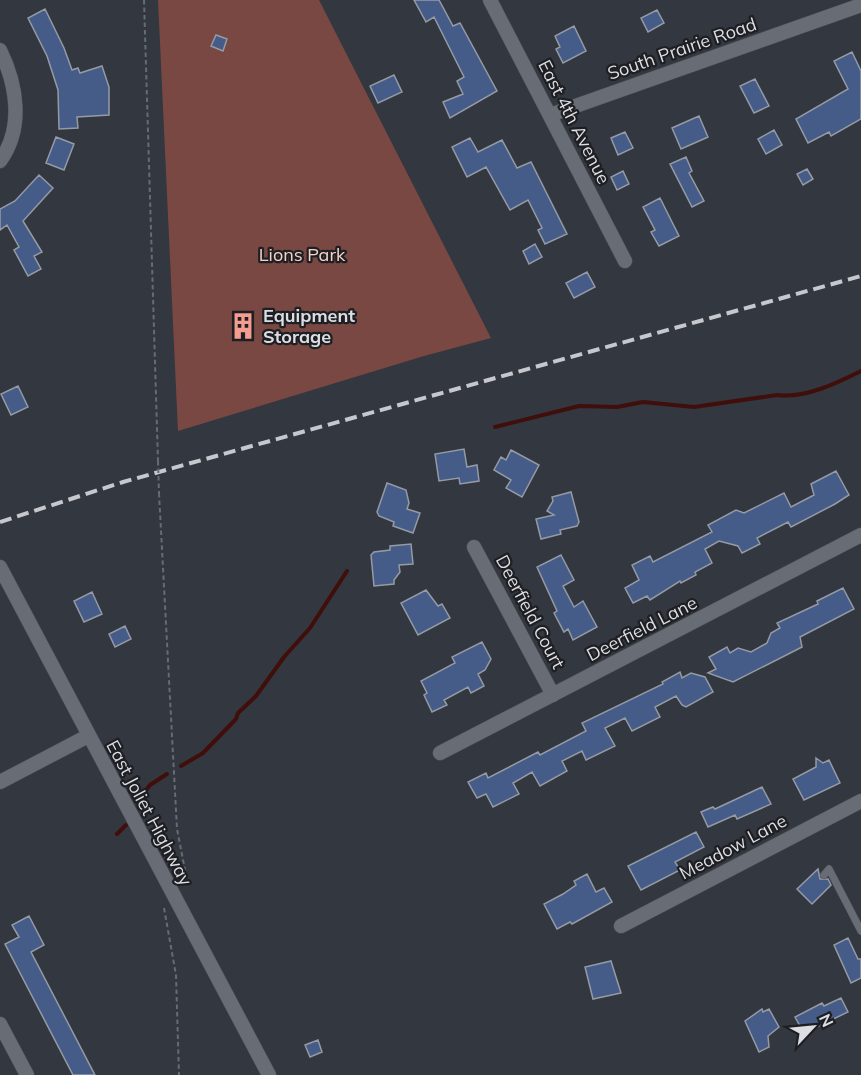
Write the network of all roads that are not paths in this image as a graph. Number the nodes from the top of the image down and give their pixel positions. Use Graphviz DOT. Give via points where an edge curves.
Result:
graph roads {
  1 [pos="490,0"];
  2 [pos="861,5"];
  3 [pos="0,50"];
  4 [pos="550,115"];
  5 [pos="0,161"];
  6 [pos="625,261"];
  7 [pos="861,536"];
  8 [pos="474,547"];
  9 [pos="0,567"];
  10 [pos="553,695"];
  11 [pos="88,736"];
  12 [pos="440,753"];
  13 [pos="0,782"];
  14 [pos="861,801"];
  15 [pos="824,875"];
  16 [pos="621,926"];
  17 [pos="861,931"];
  18 [pos="0,1024"];
  19 [pos="27,1075"];
  20 [pos="269,1075"];
  1 -- 4 [label="street, East 4th Avenue"];
  2 -- 4 [label="street, South Prairie Road"];
  3 -- 5 [label="street" via="16,96 15,129"];
  4 -- 6 [label="street, East 4th Avenue"];
  7 -- 10 [label="street, Deerfield Lane"];
  8 -- 10 [label="street, Deerfield Court"];
  9 -- 11 [label="street, East Joliet Highway"];
  10 -- 12 [label="street, Deerfield Lane"];
  11 -- 13 [label="street"];
  11 -- 20 [label="street, East Joliet Highway"];
  14 -- 16 [label="street, Meadow Lane"];
  15 -- 17 [label="lane" via="829,869"];
  18 -- 19 [label="street"];
}
